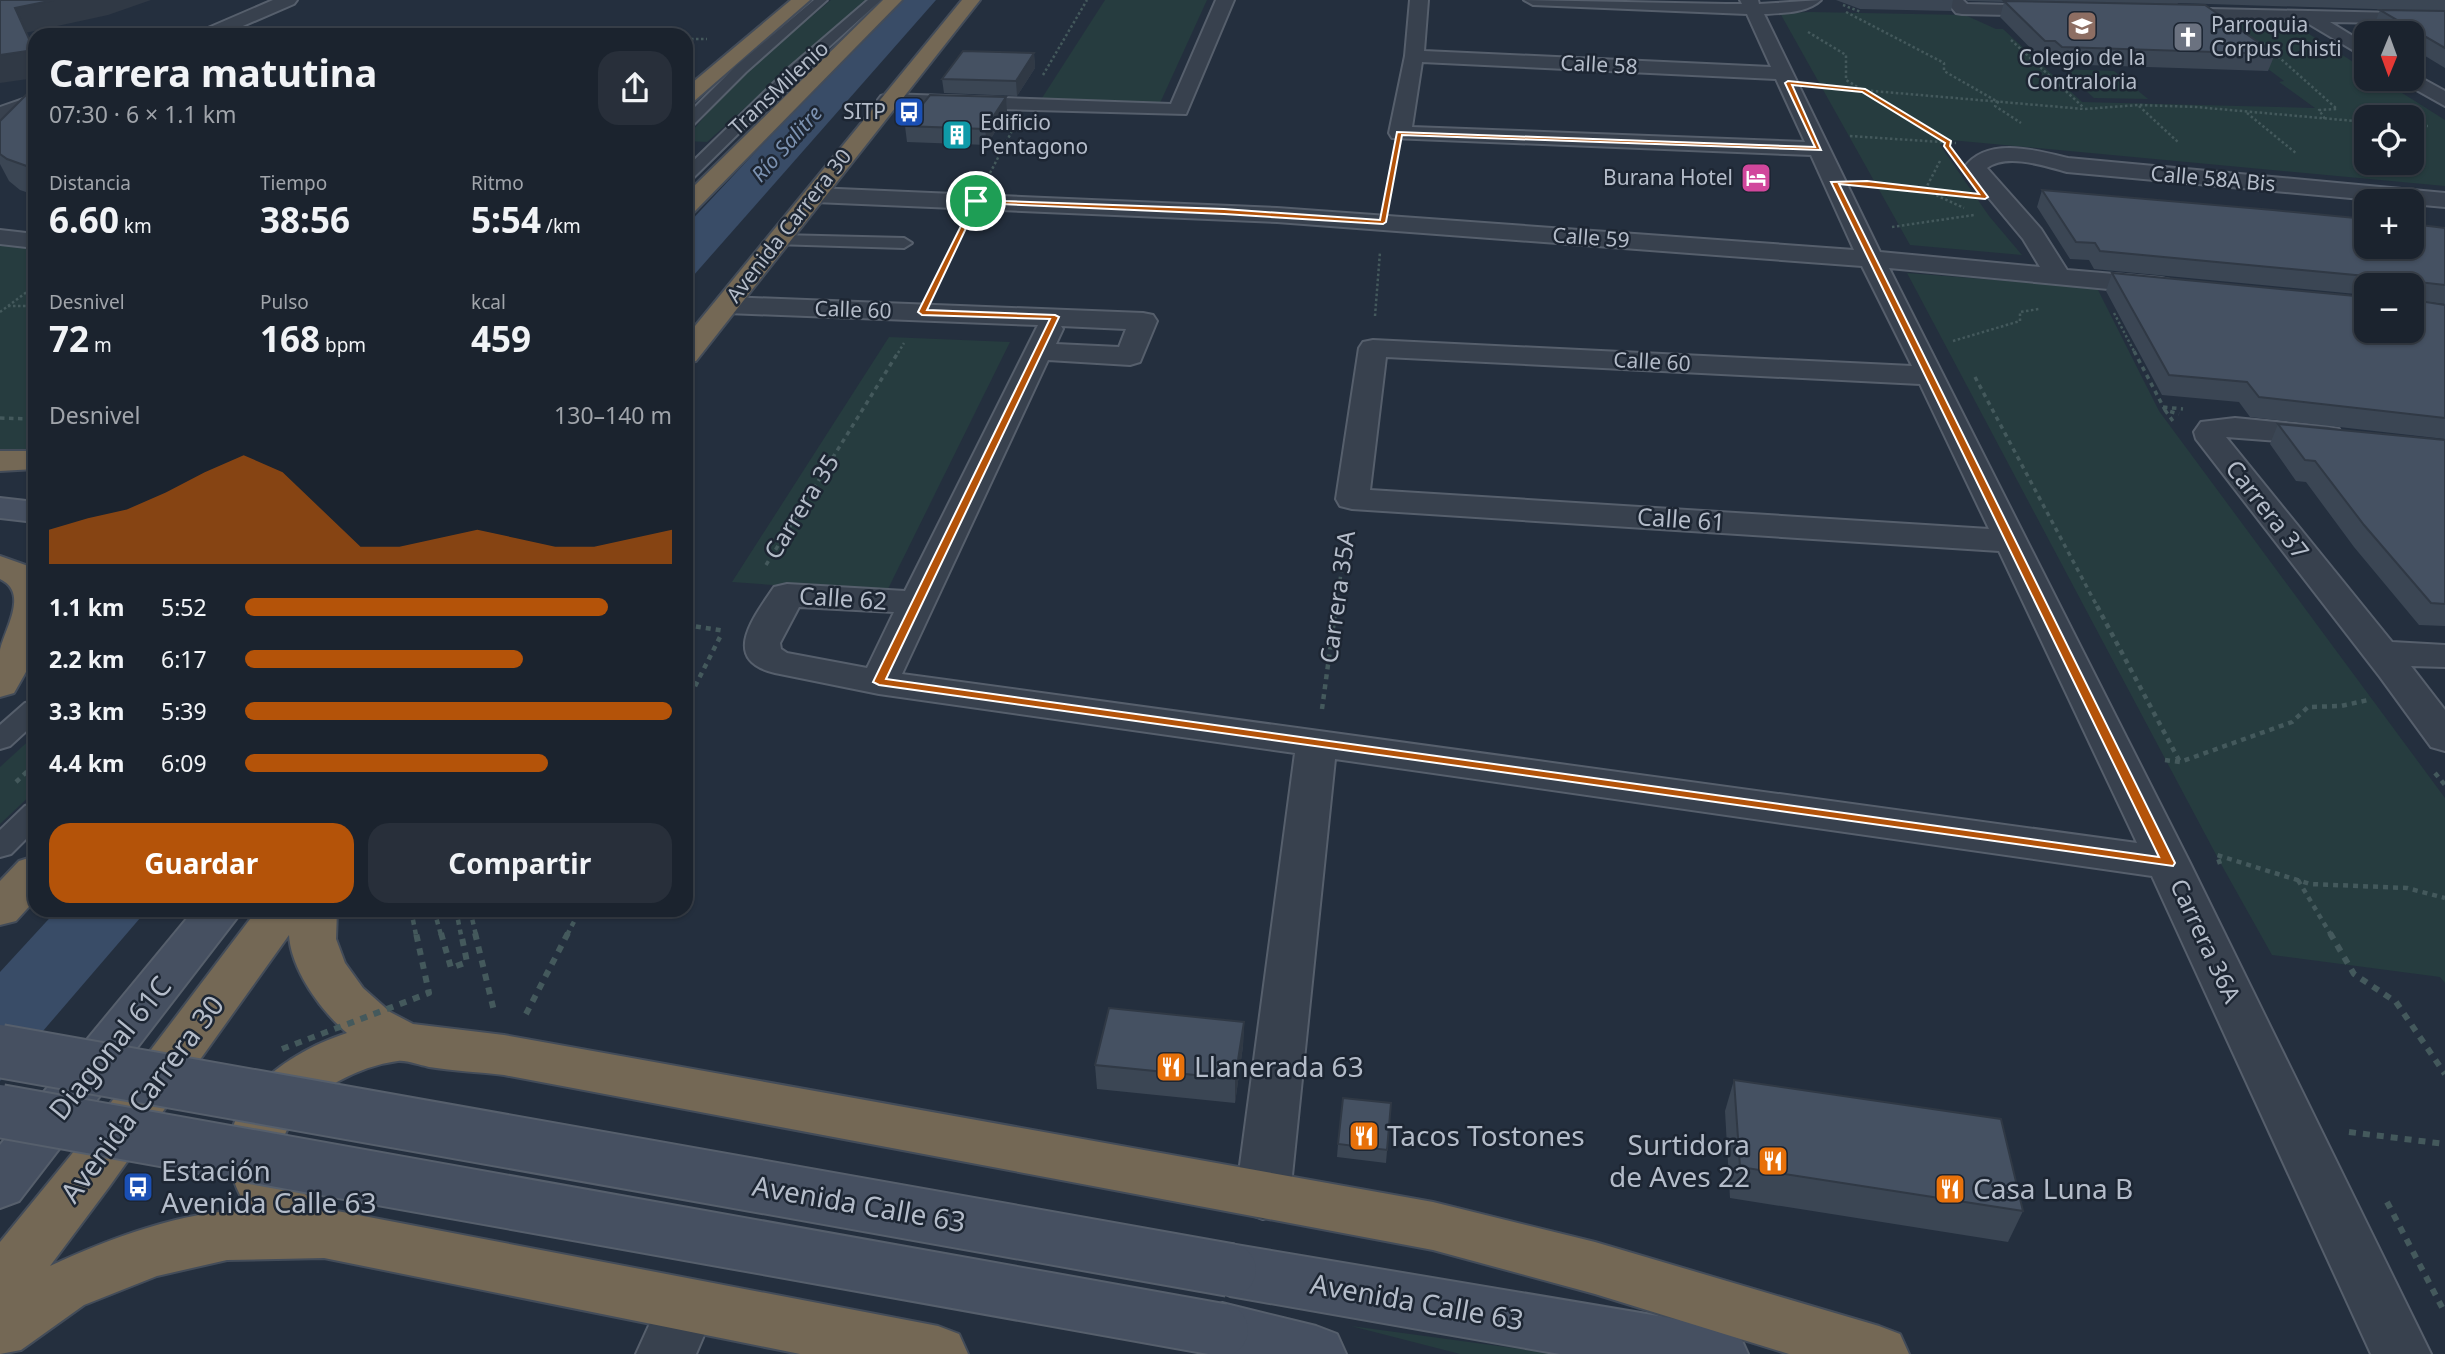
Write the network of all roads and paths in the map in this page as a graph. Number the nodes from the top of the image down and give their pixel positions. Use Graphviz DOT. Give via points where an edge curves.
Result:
graph roads {
  1 [pos="288,0"];
  2 [pos="801,0"];
  3 [pos="821,0"];
  4 [pos="875,0"];
  5 [pos="893,0"];
  6 [pos="971,0"];
  7 [pos="1087,0"];
  8 [pos="1225,0"];
  9 [pos="1419,0"];
  10 [pos="1533,0"];
  11 [pos="1812,1"];
  12 [pos="1836,2"];
  13 [pos="1752,4"];
  14 [pos="1958,4"];
  15 [pos="2072,11"];
  16 [pos="1846,12"];
  17 [pos="1861,12"];
  18 [pos="2154,13"];
  19 [pos="2308,16"];
  20 [pos="2445,19"];
  21 [pos="226,27"];
  22 [pos="267,28"];
  23 [pos="1805,30"];
  24 [pos="2009,38"];
  25 [pos="2258,38"];
  26 [pos="2354,45"];
  27 [pos="1414,56"];
  28 [pos="1786,78"];
  29 [pos="2424,87"];
  30 [pos="1863,91"];
  31 [pos="693,92"];
  32 [pos="28,93"];
  33 [pos="0,99"];
  34 [pos="888,100"];
  35 [pos="2445,100"];
  36 [pos="1998,102"];
  37 [pos="28,104"];
  38 [pos="1026,105"];
  39 [pos="2139,105"];
  40 [pos="2084,109"];
  41 [pos="2246,112"];
  42 [pos="0,114"];
  43 [pos="693,117"];
  44 [pos="2325,119"];
  45 [pos="2353,121"];
  46 [pos="1400,133"];
  47 [pos="1947,146"];
  48 [pos="1819,149"];
  49 [pos="2185,149"];
  50 [pos="1941,157"];
  51 [pos="2304,160"];
  52 [pos="693,170"];
  53 [pos="1835,182"];
  54 [pos="2019,183"];
  55 [pos="2049,184"];
  56 [pos="1925,190"];
  57 [pos="2121,193"];
  58 [pos="815,195"];
  59 [pos="1991,195"];
  60 [pos="693,200"];
  61 [pos="2445,200"];
  62 [pos="976,201"];
  63 [pos="1383,222"];
  64 [pos="1895,235"];
  65 [pos="0,237"];
  66 [pos="28,240"];
  67 [pos="780,240"];
  68 [pos="904,243"];
  69 [pos="1871,259"];
  70 [pos="2058,277"];
  71 [pos="2179,288"];
  72 [pos="28,291"];
  73 [pos="2110,304"];
  74 [pos="727,305"];
  75 [pos="7,306"];
  76 [pos="28,306"];
  77 [pos="2048,309"];
  78 [pos="0,312"];
  79 [pos="922,312"];
  80 [pos="1055,317"];
  81 [pos="693,325"];
  82 [pos="693,346"];
  83 [pos="1373,348"];
  84 [pos="1038,351"];
  85 [pos="1959,351"];
  86 [pos="1971,371"];
  87 [pos="1931,376"];
  88 [pos="0,418"];
  89 [pos="28,419"];
  90 [pos="2212,428"];
  91 [pos="2359,439"];
  92 [pos="28,460"];
  93 [pos="0,461"];
  94 [pos="1352,499"];
  95 [pos="0,508"];
  96 [pos="28,511"];
  97 [pos="2010,541"];
  98 [pos="0,566"];
  99 [pos="761,572"];
  100 [pos="28,588"];
  101 [pos="916,603"];
  102 [pos="731,619"];
  103 [pos="28,630"];
  104 [pos="2382,653"];
  105 [pos="2445,656"];
  106 [pos="28,677"];
  107 [pos="879,682"];
  108 [pos="0,685"];
  109 [pos="693,691"];
  110 [pos="2411,692"];
  111 [pos="0,702"];
  112 [pos="28,715"];
  113 [pos="2445,738"];
  114 [pos="0,740"];
  115 [pos="1316,745"];
  116 [pos="2154,758"];
  117 [pos="2180,762"];
  118 [pos="28,820"];
  119 [pos="0,847"];
  120 [pos="2168,863"];
  121 [pos="28,879"];
  122 [pos="2298,880"];
  123 [pos="2445,898"];
  124 [pos="0,909"];
  125 [pos="214,917"];
  126 [pos="277,917"];
  127 [pos="314,917"];
  128 [pos="413,917"];
  129 [pos="436,917"];
  130 [pos="457,917"];
  131 [pos="472,917"];
  132 [pos="576,917"];
  133 [pos="400,1041"];
  134 [pos="0,1051"];
  135 [pos="277,1051"];
  136 [pos="504,1055"];
  137 [pos="2445,1074"];
  138 [pos="0,1111"];
  139 [pos="2294,1128"];
  140 [pos="2445,1144"];
  141 [pos="0,1185"];
  142 [pos="1264,1195"];
  143 [pos="324,1233"];
  144 [pos="0,1286"];
  145 [pos="677,1330"];
  146 [pos="0,1331"];
  147 [pos="939,1354"];
  148 [pos="1316,1354"];
  149 [pos="1718,1354"];
  150 [pos="1879,1354"];
  151 [pos="2401,1354"];
  1 -- 21 [label="street"];
  2 -- 31 [label="highway"];
  3 -- 43 [label="lane, TransMilenio"];
  4 -- 52 [label="lane, TransMilenio"];
  5 -- 60 [label="highway"];
  6 -- 34 [label="highway, Avenida Carrera 30"];
  7 -- 38 [label="path, Carrera 35"];
  8 -- 38 [label="street" via="1179,110"];
  9 -- 27 [label="street"];
  10 -- 13 [label="street" via="1709,9"];
  11 -- 13 [label="street"];
  12 -- 17 [label="path"];
  13 -- 28 [label="street, Carrera 36A"];
  14 -- 15 [label="street"];
  16 -- 36 [label="path" via="1944,63 1944,71"];
  18 -- 19 [label="street"];
  19 -- 20 [label="street"];
  19 -- 26 [label="street"];
  21 -- 22 [label="path"];
  23 -- 30 [label="path" via="1846,55 1846,80"];
  24 -- 40 [label="path"];
  25 -- 44 [label="path" via="2337,109 2319,110"];
  27 -- 28 [label="street, Calle 58"];
  27 -- 46 [label="street"];
  28 -- 30 [label="path"];
  28 -- 48 [label="street, Carrera 36A"];
  29 -- 35 [label="street"];
  30 -- 36 [label="path"];
  30 -- 47 [label="path" via="1949,143"];
  32 -- 33 [label="street"];
  34 -- 38 [label="street"];
  34 -- 58 [label="highway, Avenida Carrera 30"];
  36 -- 40 [label="path"];
  37 -- 42 [label="street"];
  38 -- 62 [label="path, Carrera 35"];
  39 -- 40 [label="path"];
  39 -- 41 [label="path"];
  39 -- 49 [label="path"];
  41 -- 44 [label="path"];
  41 -- 51 [label="path"];
  44 -- 45 [label="path"];
  46 -- 48 [label="street"];
  46 -- 63 [label="path"];
  48 -- 53 [label="street, Carrera 36A"];
  50 -- 56 [label="path"];
  53 -- 56 [label="path"];
  53 -- 69 [label="street, Carrera 36A"];
  54 -- 59 [label="street" via="2003,186"];
  55 -- 57 [label="street, Calle 58A Bis"];
  56 -- 59 [label="path"];
  58 -- 62 [label="street, Calle 59"];
  58 -- 67 [label="highway, Avenida Carrera 30"];
  59 -- 61 [label="street, Calle 58A Bis" via="1975,168 1990,156"];
  59 -- 64 [label="path" via="1995,212 1890,227"];
  59 -- 70 [label="street" via="2050,260"];
  62 -- 63 [label="street, Calle 59"];
  62 -- 79 [label="path, Carrera 35"];
  63 -- 69 [label="street, Calle 59"];
  63 -- 83 [label="path"];
  65 -- 66 [label="street"];
  67 -- 68 [label="lane"];
  67 -- 74 [label="highway, Avenida Carrera 30"];
  69 -- 70 [label="street, Calle 59"];
  69 -- 87 [label="street, Carrera 36A"];
  70 -- 71 [label="street, Calle 59"];
  72 -- 75 [label="path"];
  73 -- 90 [label="path" via="2165,410 2191,416"];
  74 -- 79 [label="street, Calle 60"];
  74 -- 81 [label="highway"];
  74 -- 82 [label="highway, Avenida Carrera 30"];
  75 -- 76 [label="path"];
  75 -- 78 [label="path"];
  77 -- 85 [label="path" via="2020,312 2020,321 1953,341"];
  79 -- 80 [label="street, Calle 60"];
  79 -- 99 [label="path, Carrera 35"];
  80 -- 84 [label="street"];
  80 -- 84 [label="street, Calle 60" via="1143,321 1130,356"];
  83 -- 87 [label="street, Calle 60"];
  83 -- 94 [label="street, Carrera 35A"];
  84 -- 101 [label="street"];
  86 -- 117 [label="path"];
  87 -- 97 [label="street, Carrera 36A"];
  88 -- 89 [label="path"];
  90 -- 91 [label="street"];
  90 -- 104 [label="street, Carrera 37" via="2211,439"];
  92 -- 93 [label="highway"];
  94 -- 97 [label="street, Calle 61"];
  94 -- 115 [label="path, Carrera 35A"];
  95 -- 96 [label="main road"];
  97 -- 120 [label="street, Carrera 36A"];
  98 -- 100 [label="highway"];
  101 -- 107 [label="street"];
  101 -- 107 [label="street, Calle 62" via="787,595 761,643 763,654 775,662"];
  102 -- 109 [label="path"];
  103 -- 108 [label="highway"];
  104 -- 105 [label="street"];
  104 -- 110 [label="street, Carrera 37"];
  106 -- 111 [label="highway"];
  107 -- 115 [label="street, Calle 62"];
  110 -- 113 [label="street, Carrera 37"];
  110 -- 117 [label="path" via="2338,706 2306,707 2292,722"];
  112 -- 114 [label="lane"];
  115 -- 120 [label="street, Calle 62"];
  115 -- 142 [label="street"];
  116 -- 117 [label="path"];
  118 -- 119 [label="lane"];
  120 -- 122 [label="path" via="2221,864 2217,855"];
  120 -- 139 [label="street, Carrera 36A"];
  121 -- 124 [label="highway"];
  122 -- 123 [label="path" via="2407,888"];
  122 -- 137 [label="path" via="2354,974 2396,1002"];
  125 -- 141 [label="main road, Diagonal 61C"];
  126 -- 144 [label="highway, Avenida Carrera 30"];
  127 -- 133 [label="highway" via="312,939 321,965 342,997 365,1020"];
  128 -- 135 [label="path, bridge" via="429,993"];
  129 -- 130 [label="path" via="451,968 467,962"];
  131 -- 136 [label="path"];
  132 -- 136 [label="path"];
  133 -- 136 [label="highway"];
  133 -- 143 [label="highway" via="339,1056 296,1080 256,1132 253,1153 259,1183 279,1209"];
  134 -- 149 [label="main road, Avenida Calle 63, bridge"];
  136 -- 142 [label="highway"];
  138 -- 148 [label="main road, bridge" via="1222,1330"];
  139 -- 140 [label="path"];
  139 -- 151 [label="street, Carrera 36A"];
  142 -- 150 [label="highway" via="1433,1226 1582,1264"];
  143 -- 145 [label="highway"];
  143 -- 146 [label="highway" via="227,1235 158,1251 64,1287"];
  145 -- 147 [label="highway"];
}
